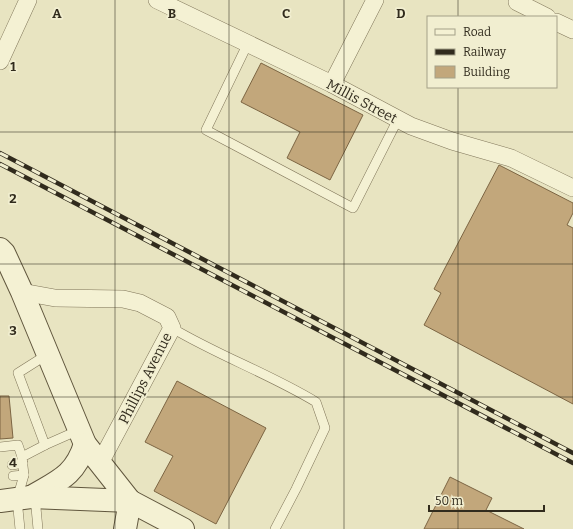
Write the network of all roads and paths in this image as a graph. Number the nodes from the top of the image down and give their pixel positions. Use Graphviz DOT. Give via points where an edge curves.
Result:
graph roads {
  1 [pos="28,0"];
  2 [pos="157,0"];
  3 [pos="375,0"];
  4 [pos="517,2"];
  5 [pos="545,16"];
  6 [pos="557,22"];
  7 [pos="573,30"];
  8 [pos="248,43"];
  9 [pos="0,61"];
  10 [pos="332,84"];
  11 [pos="398,119"];
  12 [pos="573,188"];
  13 [pos="0,249"];
  14 [pos="22,292"];
  15 [pos="172,328"];
  16 [pos="48,354"];
  17 [pos="82,437"];
  18 [pos="45,445"];
  19 [pos="0,447"];
  20 [pos="23,460"];
  21 [pos="100,463"];
  22 [pos="12,465"];
  23 [pos="24,475"];
  24 [pos="13,476"];
  25 [pos="21,498"];
  26 [pos="130,501"];
  27 [pos="20,529"];
  28 [pos="38,529"];
  29 [pos="125,529"];
  30 [pos="183,529"];
  31 [pos="275,529"];
  1 -- 9 [label="street"];
  2 -- 8 [label="street, Millis Street"];
  3 -- 10 [label="street"];
  4 -- 5 [label="street"];
  6 -- 7 [label="street"];
  8 -- 10 [label="street, Millis Street"];
  8 -- 11 [label="lane" via="206,130 312,188 353,208"];
  10 -- 11 [label="street, Millis Street"];
  11 -- 12 [label="street, Millis Street" via="452,141 511,158"];
  13 -- 14 [label="main road"];
  14 -- 15 [label="street, Phillips Avenue" via="55,298 124,299 140,303 167,317"];
  14 -- 16 [label="main road"];
  15 -- 21 [label="street, Phillips Avenue"];
  15 -- 31 [label="lane" via="195,342 288,385 316,402 325,428"];
  16 -- 17 [label="main road"];
  16 -- 18 [label="lane" via="18,373"];
  17 -- 18 [label="lane"];
  17 -- 21 [label="main road"];
  17 -- 25 [label="main road" via="80,459 73,470 58,481"];
  18 -- 20 [label="lane"];
  19 -- 20 [label="lane" via="18,445"];
  20 -- 22 [label="lane"];
  20 -- 23 [label="lane"];
  21 -- 26 [label="main road"];
  23 -- 24 [label="lane"];
  23 -- 25 [label="lane"];
  25 -- 26 [label="main road"];
  25 -- 27 [label="lane"];
  25 -- 28 [label="lane"];
  26 -- 29 [label="main road"];
  26 -- 30 [label="main road"];
}
